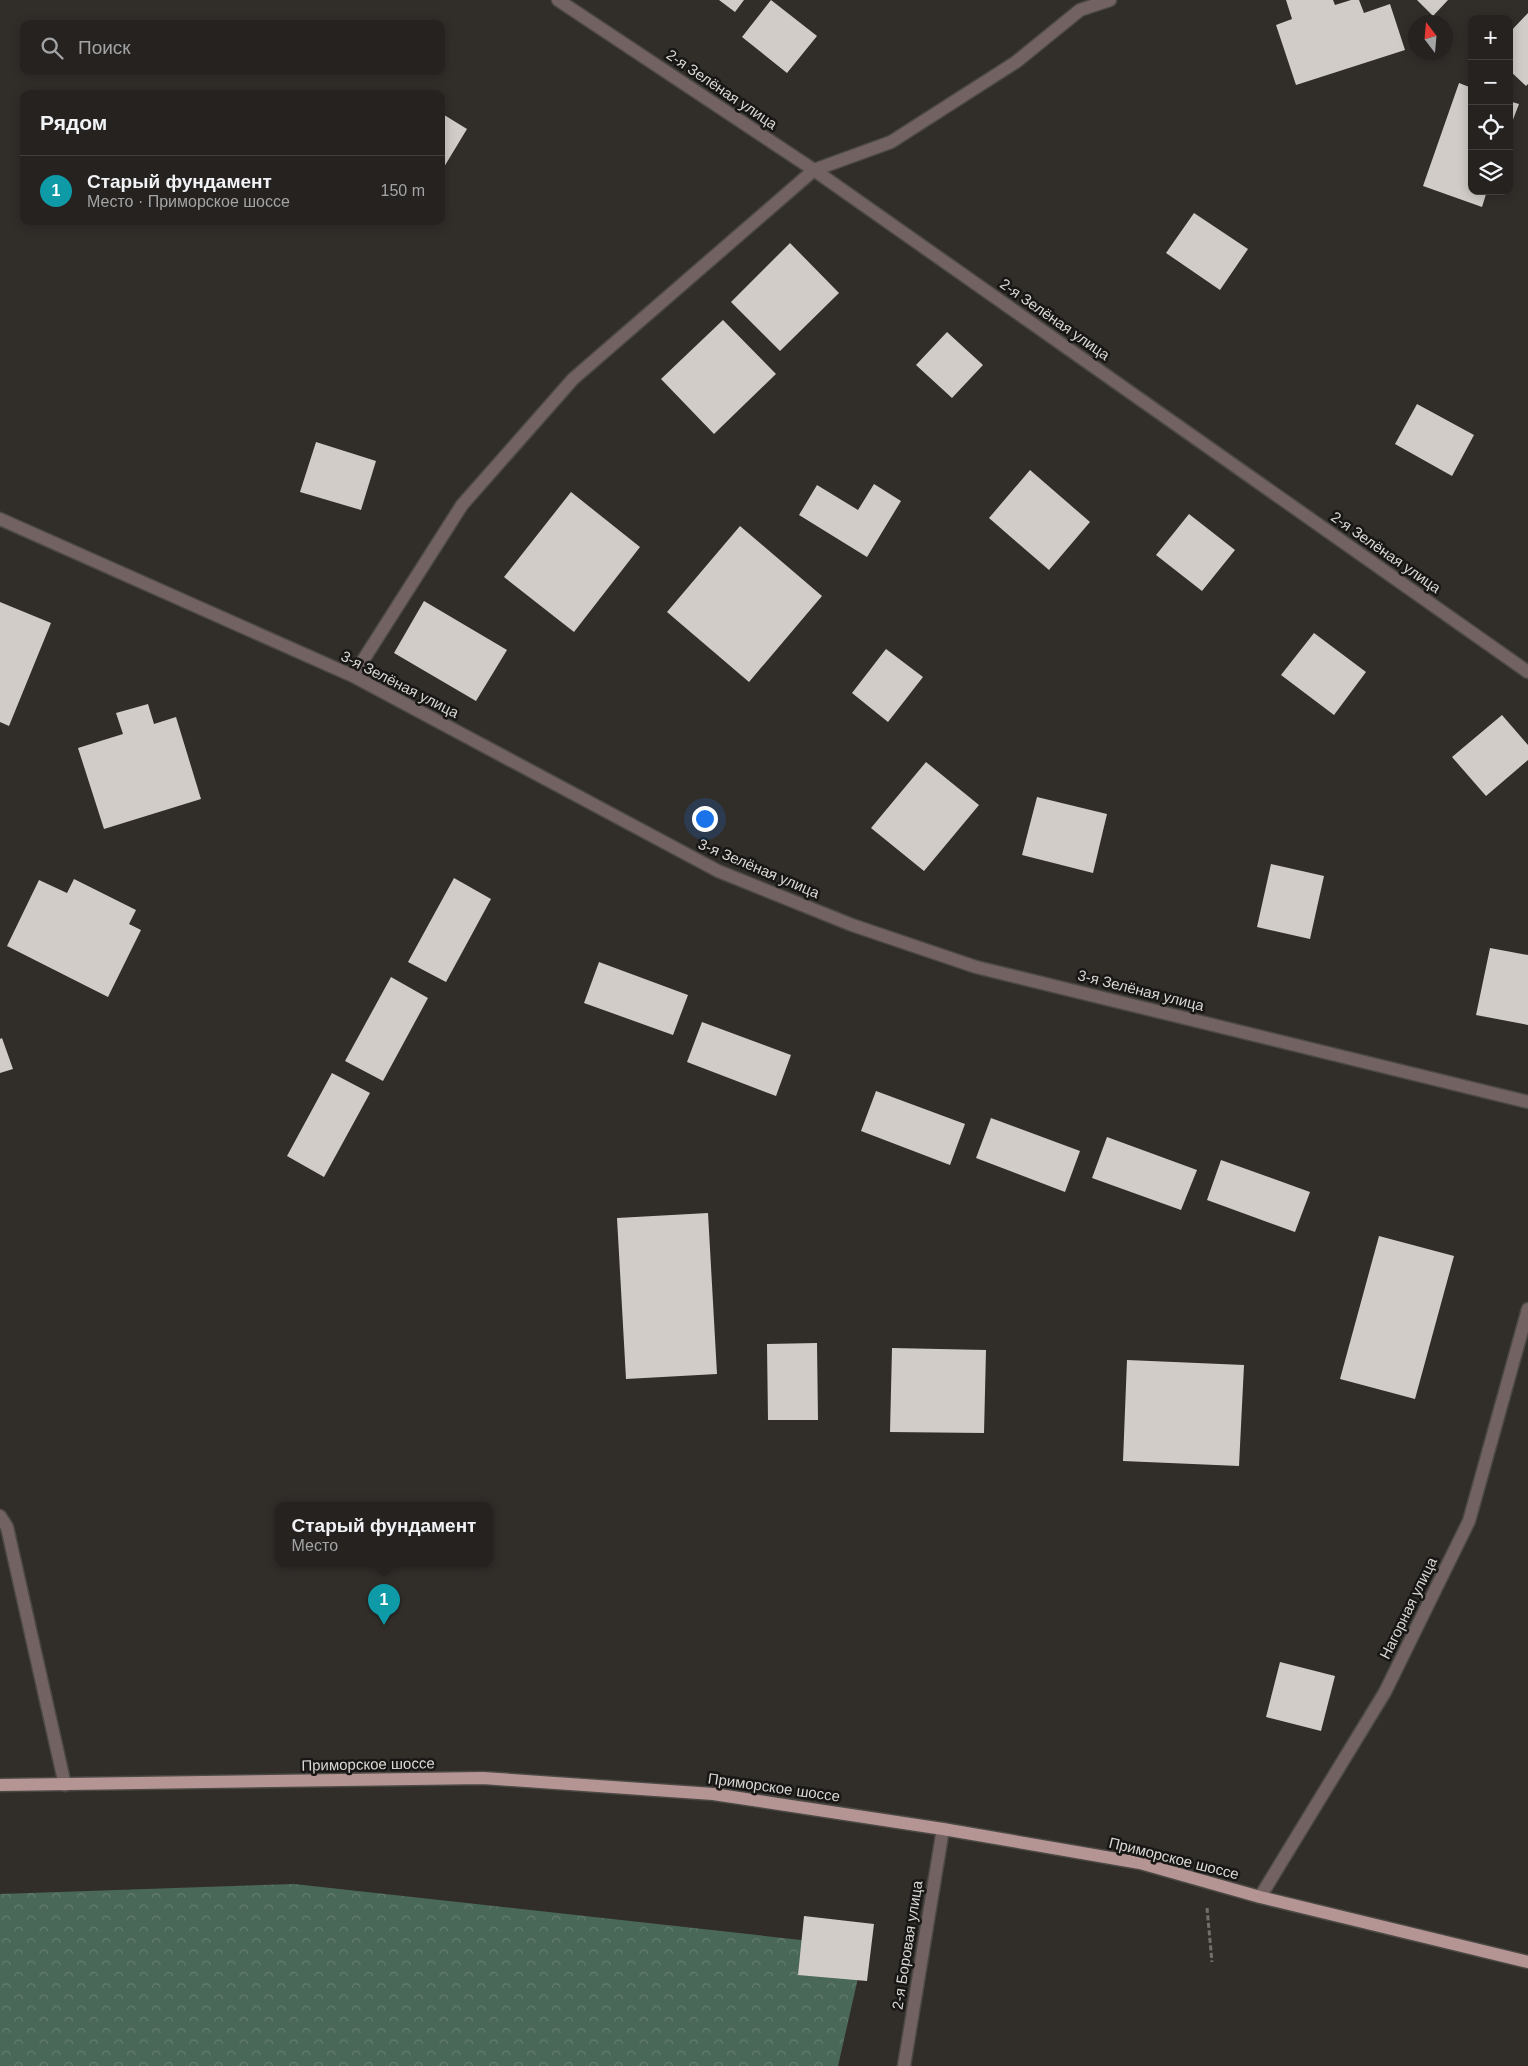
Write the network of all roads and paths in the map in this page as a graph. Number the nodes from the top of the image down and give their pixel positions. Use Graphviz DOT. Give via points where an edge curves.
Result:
graph roads {
  1 [pos="558,0"];
  2 [pos="1110,0"];
  3 [pos="814,170"];
  4 [pos="0,519"];
  5 [pos="1528,672"];
  6 [pos="353,676"];
  7 [pos="1528,1102"];
  8 [pos="1528,1309"];
  9 [pos="0,1516"];
  10 [pos="0,1785"];
  11 [pos="66,1785"];
  12 [pos="943,1829"];
  13 [pos="1260,1897"];
  14 [pos="1206,1903"];
  15 [pos="1212,1962"];
  16 [pos="1528,1962"];
  17 [pos="904,2066"];
  1 -- 3 [label="street, 2-я Зелёная улица"];
  2 -- 3 [label="street" via="1080,10 1016,62 891,142"];
  3 -- 5 [label="street, 2-я Зелёная улица"];
  3 -- 6 [label="street" via="573,379 462,505"];
  4 -- 6 [label="street, 3-я Зелёная улица"];
  6 -- 7 [label="street, 3-я Зелёная улица" via="718,871 852,925 976,966"];
  8 -- 13 [label="street, Нагорная улица" via="1469,1521 1385,1692"];
  9 -- 11 [label="street" via="7,1527"];
  10 -- 11 [label="main road, Приморское шоссе"];
  11 -- 12 [label="main road, Приморское шоссе" via="483,1778 713,1794"];
  12 -- 13 [label="main road, Приморское шоссе" via="1140,1864"];
  12 -- 17 [label="street, 2-я Боровая улица"];
  13 -- 16 [label="main road, Приморское шоссе"];
  14 -- 15 [label="path"];
}
